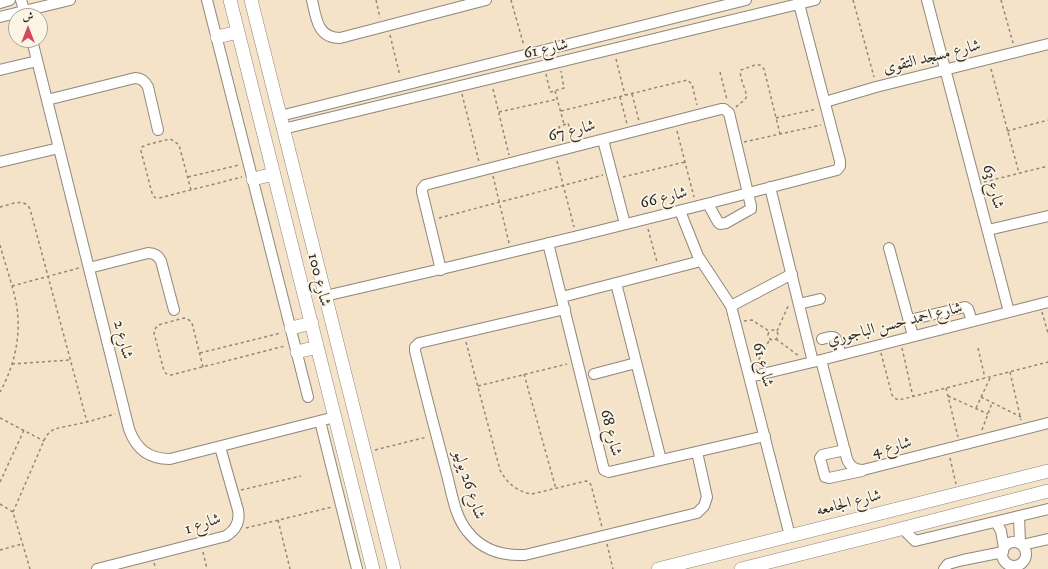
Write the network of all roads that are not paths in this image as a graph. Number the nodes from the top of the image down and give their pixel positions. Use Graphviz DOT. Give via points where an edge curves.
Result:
graph roads {
  1 [pos="10,0"];
  2 [pos="70,0"];
  3 [pos="207,0"];
  4 [pos="230,0"];
  5 [pos="251,0"];
  6 [pos="312,0"];
  7 [pos="486,0"];
  8 [pos="746,0"];
  9 [pos="815,0"];
  10 [pos="927,0"];
  11 [pos="798,2"];
  12 [pos="0,3"];
  13 [pos="723,3"];
  14 [pos="44,8"];
  15 [pos="729,22"];
  16 [pos="238,32"];
  17 [pos="217,38"];
  18 [pos="1048,44"];
  19 [pos="34,48"];
  20 [pos="37,61"];
  21 [pos="0,70"];
  22 [pos="946,70"];
  23 [pos="47,100"];
  24 [pos="825,105"];
  25 [pos="280,116"];
  26 [pos="283,129"];
  27 [pos="158,130"];
  28 [pos="603,140"];
  29 [pos="59,148"];
  30 [pos="0,162"];
  31 [pos="274,174"];
  32 [pos="252,177"];
  33 [pos="770,188"];
  34 [pos="748,193"];
  35 [pos="708,204"];
  36 [pos="304,211"];
  37 [pos="680,211"];
  38 [pos="284,216"];
  39 [pos="1048,216"];
  40 [pos="625,224"];
  41 [pos="988,230"];
  42 [pos="548,243"];
  43 [pos="889,248"];
  44 [pos="701,261"];
  45 [pos="88,267"];
  46 [pos="441,270"];
  47 [pos="792,274"];
  48 [pos="616,283"];
  49 [pos="325,296"];
  50 [pos="562,297"];
  51 [pos="820,299"];
  52 [pos="1044,303"];
  53 [pos="799,304"];
  54 [pos="731,306"];
  55 [pos="565,309"];
  56 [pos="174,310"];
  57 [pos="1009,312"];
  58 [pos="909,320"];
  59 [pos="972,321"];
  60 [pos="312,323"];
  61 [pos="291,329"];
  62 [pos="913,336"];
  63 [pos="822,339"];
  64 [pos="317,347"];
  65 [pos="296,348"];
  66 [pos="841,355"];
  67 [pos="814,362"];
  68 [pos="636,363"];
  69 [pos="594,374"];
  70 [pos="750,377"];
  71 [pos="308,397"];
  72 [pos="335,417"];
  73 [pos="320,421"];
  74 [pos="1048,423"];
  75 [pos="765,436"];
  76 [pos="220,447"];
  77 [pos="845,450"];
  78 [pos="696,452"];
  79 [pos="661,460"];
  80 [pos="864,470"];
  81 [pos="1048,471"];
  82 [pos="1048,491"];
  83 [pos="1048,509"];
  84 [pos="875,515"];
  85 [pos="1019,517"];
  86 [pos="996,522"];
  87 [pos="382,523"];
  88 [pos="363,528"];
  89 [pos="902,528"];
  90 [pos="881,534"];
  91 [pos="790,536"];
  92 [pos="1048,539"];
  93 [pos="1021,544"];
  94 [pos="1004,550"];
  95 [pos="97,569"];
  96 [pos="357,569"];
  97 [pos="373,569"];
  98 [pos="394,569"];
  99 [pos="658,569"];
  100 [pos="741,569"];
  101 [pos="944,569"];
  1 -- 12 [label="street"];
  2 -- 14 [label="street"];
  3 -- 17 [label="street"];
  4 -- 16 [label="main road, شارع 100"];
  5 -- 25 [label="main road, شارع 100"];
  6 -- 7 [label="street" via="320,29 324,34 340,38"];
  8 -- 13 [label="street, شارع 61"];
  9 -- 11 [label="street, شارع 61"];
  10 -- 22 [label="street, شارع 63"];
  11 -- 15 [label="street, شارع 61"];
  11 -- 24 [label="street, شارع 66"];
  13 -- 15 [label="street"];
  13 -- 25 [label="street, شارع 61"];
  15 -- 26 [label="street, شارع 61"];
  16 -- 17 [label="main road"];
  16 -- 31 [label="main road, شارع 100"];
  17 -- 32 [label="street"];
  18 -- 22 [label="street, شارع مسجد التقوى"];
  19 -- 20 [label="street, شارع 2"];
  20 -- 21 [label="street"];
  20 -- 23 [label="street, شارع 2"];
  22 -- 24 [label="street, شارع مسجد التقوى" via="876,87"];
  22 -- 41 [label="street, شارع 63"];
  23 -- 27 [label="street" via="138,78 148,87"];
  23 -- 29 [label="street, شارع 2"];
  24 -- 33 [label="street, شارع 66" via="840,166 837,170"];
  25 -- 26 [label="main road, شارع 100"];
  26 -- 36 [label="main road, شارع 100"];
  28 -- 34 [label="street, شارع 67" via="699,115 726,111"];
  28 -- 40 [label="street"];
  28 -- 46 [label="street, شارع 67" via="424,187 422,192"];
  29 -- 30 [label="street"];
  29 -- 45 [label="street, شارع 2"];
  31 -- 32 [label="main road"];
  31 -- 38 [label="main road, شارع 100"];
  32 -- 61 [label="street"];
  33 -- 34 [label="street, شارع 66"];
  33 -- 47 [label="street, شارع 4"];
  34 -- 35 [label="street, شارع 66"];
  34 -- 35 [label="street" via="751,209 726,223 718,222"];
  35 -- 37 [label="street, شارع 66"];
  36 -- 38 [label="main road"];
  36 -- 49 [label="main road, شارع 100"];
  37 -- 40 [label="street, شارع 66"];
  37 -- 44 [label="street, شارع 61"];
  38 -- 60 [label="main road, شارع 100"];
  39 -- 41 [label="street"];
  40 -- 42 [label="street, شارع 66"];
  41 -- 57 [label="street, شارع 63"];
  42 -- 46 [label="street, شارع 66"];
  42 -- 50 [label="street, شارع 68"];
  43 -- 58 [label="street"];
  44 -- 48 [label="street"];
  44 -- 54 [label="street, شارع 61"];
  45 -- 56 [label="street" via="148,253 155,254 161,261"];
  45 -- 76 [label="street, شارع 2" via="124,411 135,442 144,452 163,459"];
  46 -- 49 [label="street, شارع 66"];
  47 -- 53 [label="street, شارع 4"];
  47 -- 54 [label="street"];
  48 -- 50 [label="street"];
  48 -- 68 [label="street"];
  49 -- 87 [label="main road, شارع 100"];
  50 -- 55 [label="street, شارع 68"];
  51 -- 53 [label="street"];
  52 -- 57 [label="street, شارع احمد حسن الباجوري"];
  53 -- 67 [label="street, شارع 4"];
  54 -- 70 [label="street, شارع 61"];
  55 -- 78 [label="street, شارع 26 يوليو" via="419,343 415,347 459,517 468,533 489,550 516,556 697,513 704,506 707,497"];
  55 -- 79 [label="street, شارع 68" via="604,470 609,472"];
  57 -- 59 [label="street, شارع احمد حسن الباجوري"];
  58 -- 59 [label="street" via="965,307"];
  58 -- 62 [label="street"];
  59 -- 62 [label="street, شارع احمد حسن الباجوري"];
  60 -- 61 [label="main road"];
  60 -- 64 [label="main road, شارع 100"];
  61 -- 65 [label="street"];
  62 -- 66 [label="street, شارع احمد حسن الباجوري"];
  63 -- 66 [label="street" via="835,338"];
  64 -- 65 [label="main road"];
  64 -- 72 [label="main road, شارع 100"];
  65 -- 71 [label="street"];
  66 -- 67 [label="street, شارع احمد حسن الباجوري"];
  67 -- 70 [label="street, شارع احمد حسن الباجوري"];
  67 -- 77 [label="street, شارع 4"];
  68 -- 69 [label="street"];
  68 -- 79 [label="street"];
  70 -- 75 [label="street, شارع 61"];
  72 -- 73 [label="street, شارع 2"];
  72 -- 88 [label="main road, شارع 100"];
  73 -- 76 [label="street, شارع 2"];
  73 -- 96 [label="street"];
  74 -- 80 [label="street, شارع 4"];
  75 -- 78 [label="street, شارع 68"];
  75 -- 91 [label="street, شارع 61"];
  76 -- 95 [label="street, شارع 1" via="239,515 232,531 226,536"];
  77 -- 80 [label="street, شارع 4" via="851,467"];
  77 -- 80 [label="street" via="820,456 825,477"];
  78 -- 79 [label="street, شارع 68"];
  81 -- 84 [label="main road, شارع الجامعه"];
  82 -- 89 [label="main road"];
  83 -- 85 [label="street"];
  84 -- 90 [label="main road"];
  84 -- 91 [label="main road, شارع الجامعه"];
  85 -- 86 [label="street"];
  85 -- 93 [label="street"];
  86 -- 89 [label="street" via="915,541"];
  86 -- 94 [label="street"];
  87 -- 88 [label="main road"];
  87 -- 98 [label="main road, شارع 100"];
  88 -- 97 [label="main road, شارع 100"];
  89 -- 90 [label="main road"];
  90 -- 100 [label="main road"];
  91 -- 99 [label="main road, شارع الجامعه"];
  92 -- 93 [label="street"];
  93 -- 94 [label="street" via="1011,543"];
  93 -- 94 [label="street" via="1025,548 1026,557 1020,564 1004,560"];
  94 -- 101 [label="street" via="948,564"];
}
